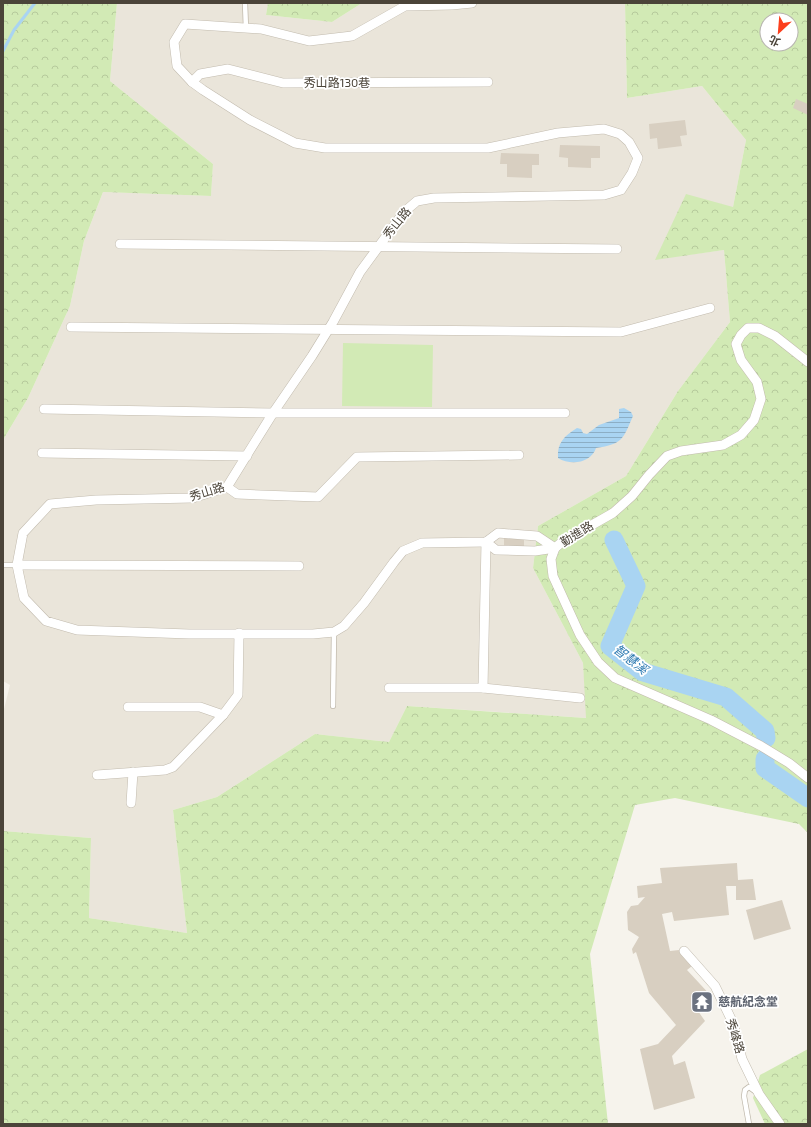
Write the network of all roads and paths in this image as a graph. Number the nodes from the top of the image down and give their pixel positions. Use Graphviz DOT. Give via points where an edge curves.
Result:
graph roads {
  1 [pos="245,3"];
  2 [pos="472,3"];
  3 [pos="246,29"];
  4 [pos="192,82"];
  5 [pos="488,82"];
  6 [pos="120,244"];
  7 [pos="379,246"];
  8 [pos="617,249"];
  9 [pos="710,308"];
  10 [pos="71,327"];
  11 [pos="329,328"];
  12 [pos="808,362"];
  13 [pos="44,409"];
  14 [pos="565,412"];
  15 [pos="273,413"];
  16 [pos="42,453"];
  17 [pos="519,455"];
  18 [pos="247,456"];
  19 [pos="227,488"];
  20 [pos="486,542"];
  21 [pos="556,548"];
  22 [pos="3,565"];
  23 [pos="17,565"];
  24 [pos="299,566"];
  25 [pos="334,632"];
  26 [pos="239,634"];
  27 [pos="389,688"];
  28 [pos="483,688"];
  29 [pos="580,698"];
  30 [pos="333,706"];
  31 [pos="128,707"];
  32 [pos="223,714"];
  33 [pos="133,772"];
  34 [pos="97,775"];
  35 [pos="808,778"];
  36 [pos="131,803"];
  37 [pos="684,951"];
  38 [pos="759,1094"];
  39 [pos="749,1124"];
  40 [pos="780,1124"];
  1 -- 3 [label="lane"];
  2 -- 3 [label="street, 秀山路" via="404,6 352,36 309,41"];
  3 -- 4 [label="street, 秀山路" via="185,24 174,42 177,66"];
  4 -- 5 [label="street, 秀山路130巷" via="200,74 228,69 283,83"];
  4 -- 7 [label="street, 秀山路" via="250,120 294,142 325,148 488,148 558,133 604,129 620,134 629,142 638,158 621,190 604,195 417,200 404,212"];
  6 -- 7 [label="street"];
  7 -- 8 [label="street"];
  7 -- 11 [label="street, 秀山路" via="360,272"];
  9 -- 11 [label="street" via="621,332"];
  10 -- 11 [label="street"];
  11 -- 15 [label="street, 秀山路"];
  12 -- 21 [label="street, 勤進路" via="775,336 759,328 748,328 736,344 741,360 757,382 761,399 754,420 740,435 723,445 681,451 667,456 632,496 613,513"];
  13 -- 15 [label="street"];
  14 -- 15 [label="street"];
  15 -- 18 [label="street, 秀山路"];
  16 -- 18 [label="street"];
  17 -- 19 [label="street" via="357,457 318,496 237,494"];
  18 -- 19 [label="street, 秀山路"];
  19 -- 23 [label="street, 秀山路" via="193,498 96,500 50,504 23,533"];
  20 -- 21 [label="street" via="496,550 535,551"];
  20 -- 21 [label="street" via="498,533 536,536"];
  20 -- 25 [label="street" via="422,543 403,552 359,609 344,626"];
  20 -- 28 [label="street"];
  21 -- 35 [label="street, 勤進路" via="551,559 553,576 580,635 598,662 615,678 711,720 761,746"];
  22 -- 23 [label="lane"];
  23 -- 24 [label="street"];
  23 -- 26 [label="street, 秀山路" via="24,598 46,621 77,630"];
  25 -- 26 [label="street, 秀山路"];
  25 -- 30 [label="lane"];
  26 -- 32 [label="street" via="238,695"];
  27 -- 28 [label="street"];
  28 -- 29 [label="street"];
  31 -- 32 [label="street" via="200,707"];
  32 -- 33 [label="street" via="173,767"];
  33 -- 34 [label="street"];
  33 -- 36 [label="street"];
  37 -- 38 [label="street, 秀峰路" via="715,986 733,1023 742,1059"];
  38 -- 39 [label="lane" via="749,1087 745,1090"];
  38 -- 40 [label="street, 秀峰路"];
}
